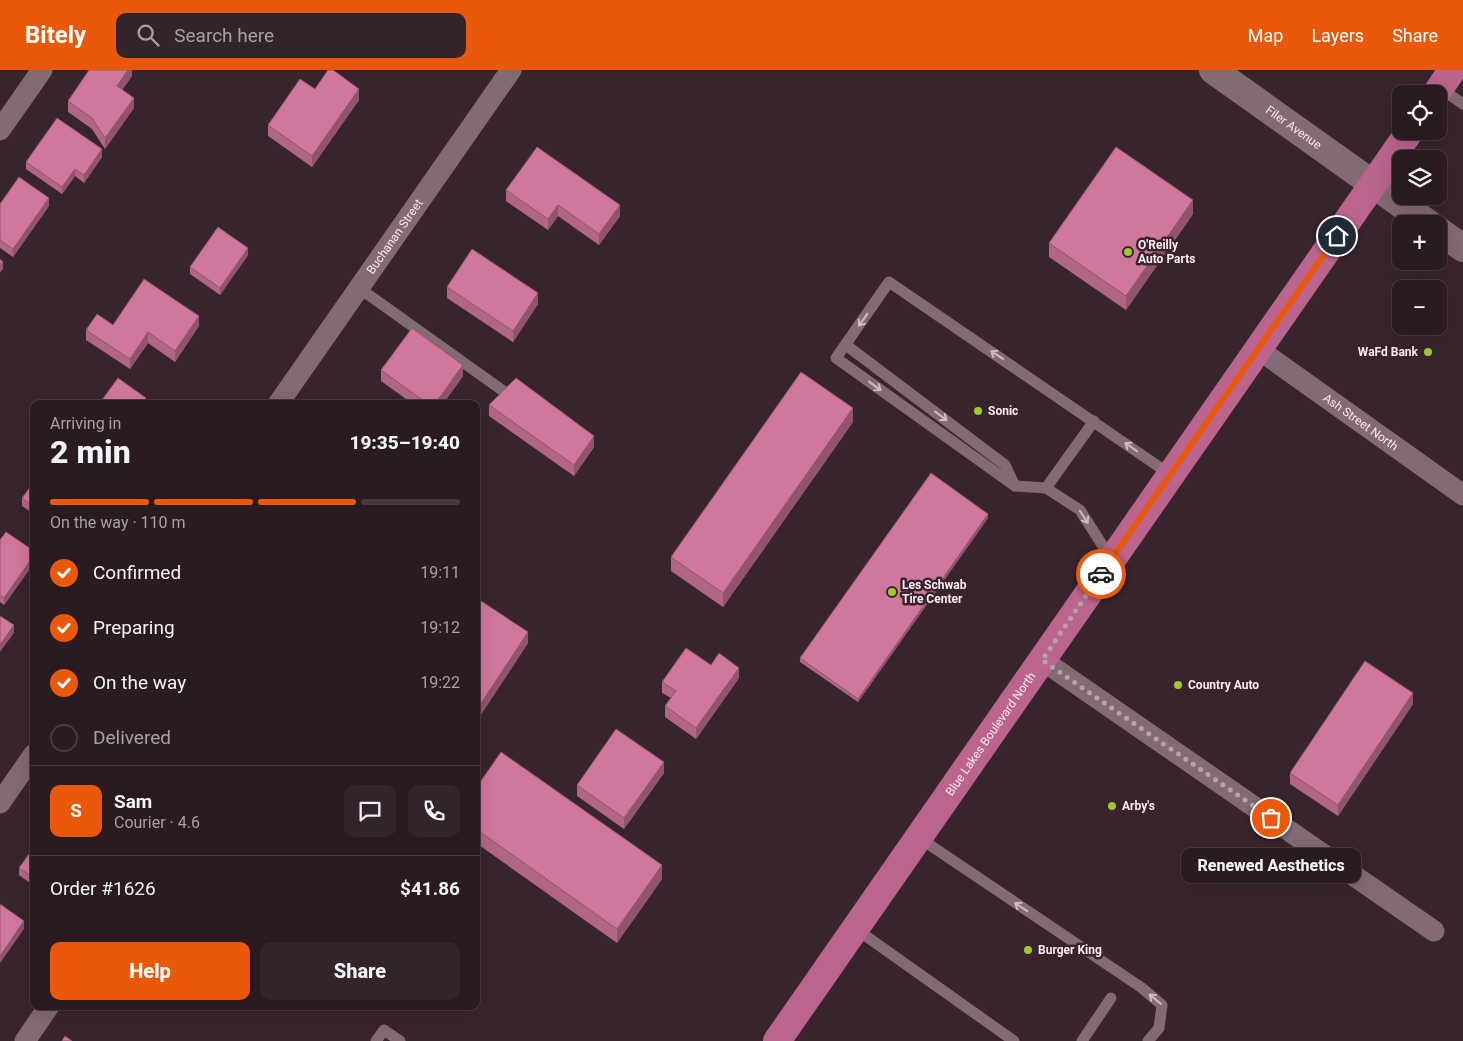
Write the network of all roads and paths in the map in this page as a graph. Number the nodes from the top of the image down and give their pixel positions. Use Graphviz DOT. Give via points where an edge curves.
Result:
graph roads {
  1 [pos="42,70"];
  2 [pos="511,70"];
  3 [pos="1213,70"];
  4 [pos="1443,84"];
  5 [pos="1463,104"];
  6 [pos="0,130"];
  7 [pos="1404,140"];
  8 [pos="1373,184"];
  9 [pos="1416,215"];
  10 [pos="1447,237"];
  11 [pos="1463,248"];
  12 [pos="359,288"];
  13 [pos="846,345"];
  14 [pos="1258,349"];
  15 [pos="510,395"];
  16 [pos="281,400"];
  17 [pos="1094,420"];
  18 [pos="1171,475"];
  19 [pos="1014,486"];
  20 [pos="1046,488"];
  21 [pos="1463,495"];
  22 [pos="1111,559"];
  23 [pos="1042,660"];
  24 [pos="30,760"];
  25 [pos="0,803"];
  26 [pos="918,837"];
  27 [pos="856,929"];
  28 [pos="1434,931"];
  29 [pos="1111,998"];
  30 [pos="46,1010"];
  31 [pos="25,1041"];
  32 [pos="376,1041"];
  33 [pos="400,1041"];
  34 [pos="777,1041"];
  35 [pos="1014,1041"];
  36 [pos="1082,1041"];
  37 [pos="1148,1041"];
  1 -- 6 [label="street"];
  2 -- 12 [label="street, Buchanan Street"];
  3 -- 8 [label="street, Filer Avenue"];
  4 -- 5 [label="lane"];
  7 -- 8 [label="main road, Blue Lakes Boulevard North"];
  8 -- 9 [label="street, Filer Avenue"];
  8 -- 14 [label="main road, Blue Lakes Boulevard North"];
  10 -- 11 [label="street"];
  12 -- 15 [label="lane"];
  12 -- 16 [label="street, Buchanan Street"];
  17 -- 13 [label="lane, one-way" via="890,282"];
  13 -- 19 [label="lane, one-way" via="1005,465"];
  13 -- 19 [label="lane, one-way" via="836,358"];
  14 -- 18 [label="main road, Blue Lakes Boulevard North"];
  14 -- 21 [label="street, Ash Street North"];
  18 -- 17 [label="lane, one-way"];
  17 -- 20 [label="lane"];
  18 -- 22 [label="main road, Blue Lakes Boulevard North"];
  19 -- 20 [label="lane"];
  20 -- 22 [label="lane, one-way" via="1080,510"];
  22 -- 23 [label="main road, Blue Lakes Boulevard North"];
  23 -- 26 [label="main road, Blue Lakes Boulevard North"];
  23 -- 28 [label="street"];
  24 -- 25 [label="street"];
  26 -- 27 [label="main road, Blue Lakes Boulevard North"];
  37 -- 26 [label="lane, one-way" via="1159,1028 1162,1005"];
  27 -- 34 [label="main road, Blue Lakes Boulevard North"];
  27 -- 35 [label="lane"];
  29 -- 36 [label="lane"];
  30 -- 31 [label="street"];
  32 -- 33 [label="lane" via="384,1030"];
}
